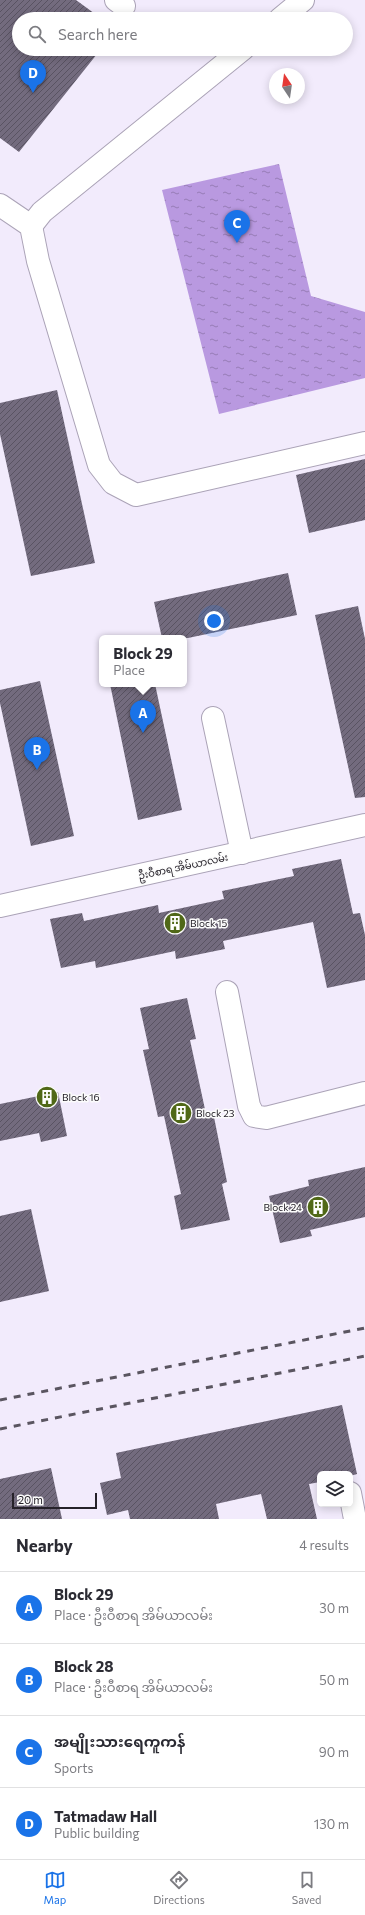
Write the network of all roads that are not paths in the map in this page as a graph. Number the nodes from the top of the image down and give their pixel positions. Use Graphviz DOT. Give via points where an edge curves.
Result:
graph roads {
  1 [pos="303,0"];
  2 [pos="288,12"];
  3 [pos="234,56"];
  4 [pos="0,205"];
  5 [pos="31,226"];
  6 [pos="365,442"];
  7 [pos="213,718"];
  8 [pos="365,825"];
  9 [pos="242,853"];
  10 [pos="0,906"];
  11 [pos="227,992"];
  12 [pos="365,1092"];
  13 [pos="353,1507"];
  14 [pos="355,1519"];
  1 -- 2 [label="street"];
  3 -- 5 [label="street" via="42,212"];
  4 -- 5 [label="street"];
  5 -- 6 [label="street" via="38,261 99,465 112,483 136,495"];
  7 -- 9 [label="street"];
  8 -- 9 [label="street, ဦးဝီစာရ အိမ်ယာလမ်း"];
  9 -- 10 [label="street, ဦးဝီစာရ အိမ်ယာလမ်း"];
  11 -- 12 [label="street" via="249,1106 254,1116 266,1118"];
  13 -- 14 [label="street"];
}
